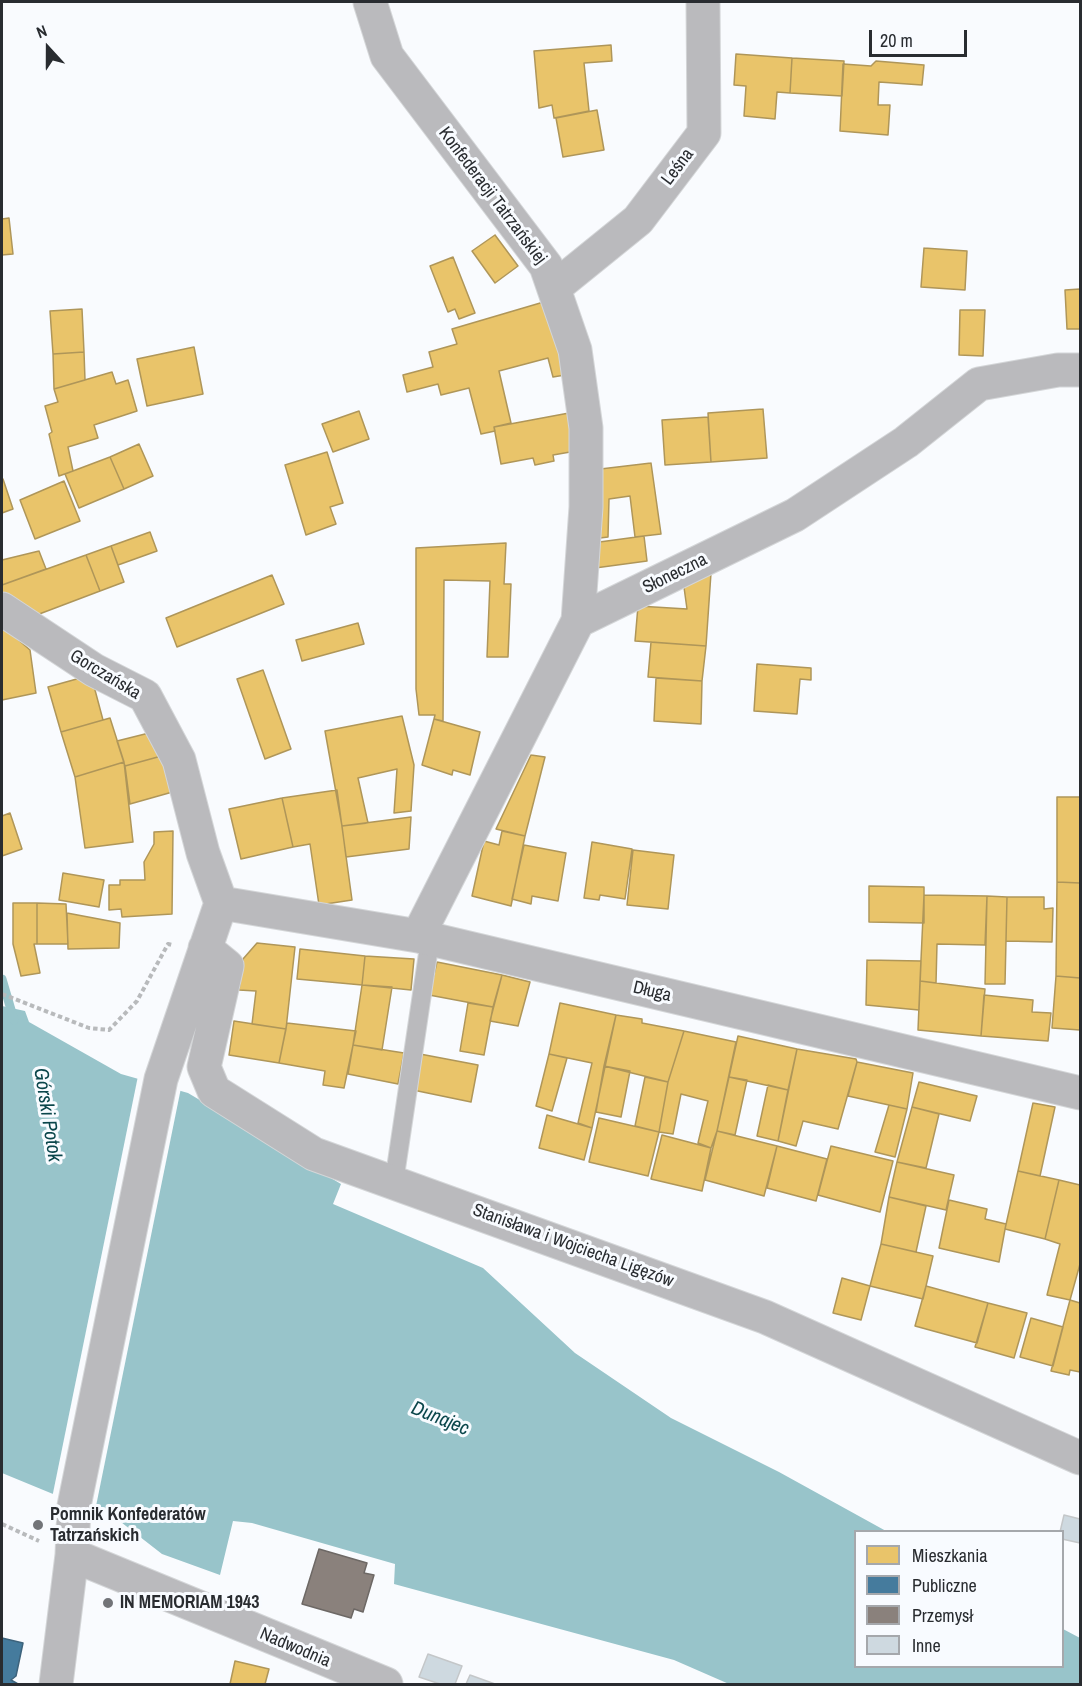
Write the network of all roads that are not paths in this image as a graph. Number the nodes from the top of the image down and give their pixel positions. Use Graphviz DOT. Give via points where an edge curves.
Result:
graph roads {
  1 [pos="370,2"];
  2 [pos="703,2"];
  3 [pos="554,288"];
  4 [pos="1080,370"];
  5 [pos="2,609"];
  6 [pos="578,621"];
  7 [pos="222,903"];
  8 [pos="424,938"];
  9 [pos="205,948"];
  10 [pos="1080,1093"];
  11 [pos="394,1182"];
  12 [pos="1080,1458"];
  13 [pos="72,1555"];
  14 [pos="56,1684"];
  15 [pos="386,1684"];
  1 -- 3 [label="street, Konfederacji Tatrzańskiej" via="387,56 546,266"];
  2 -- 3 [label="street, Leśna" via="704,133 638,220"];
  3 -- 6 [label="street, Konfederacji Tatrzańskiej" via="575,350 586,428"];
  4 -- 6 [label="street, Słoneczna" via="1058,370 979,384 906,442 795,515"];
  5 -- 7 [label="street, Gorczańska" via="94,670 145,696 179,760 203,853"];
  6 -- 8 [label="street"];
  7 -- 8 [label="street, Długa"];
  7 -- 9 [label="street"];
  8 -- 10 [label="street, Długa"];
  8 -- 11 [label="lane"];
  9 -- 11 [label="street, Stanisława i Wojciecha Ligęzów" via="226,966 204,1067 214,1091 314,1154"];
  9 -- 13 [label="street" via="162,1079 74,1506"];
  11 -- 12 [label="street, Stanisława i Wojciecha Ligęzów" via="765,1317"];
  13 -- 14 [label="street"];
  13 -- 15 [label="street, Nadwodnia"];
}
